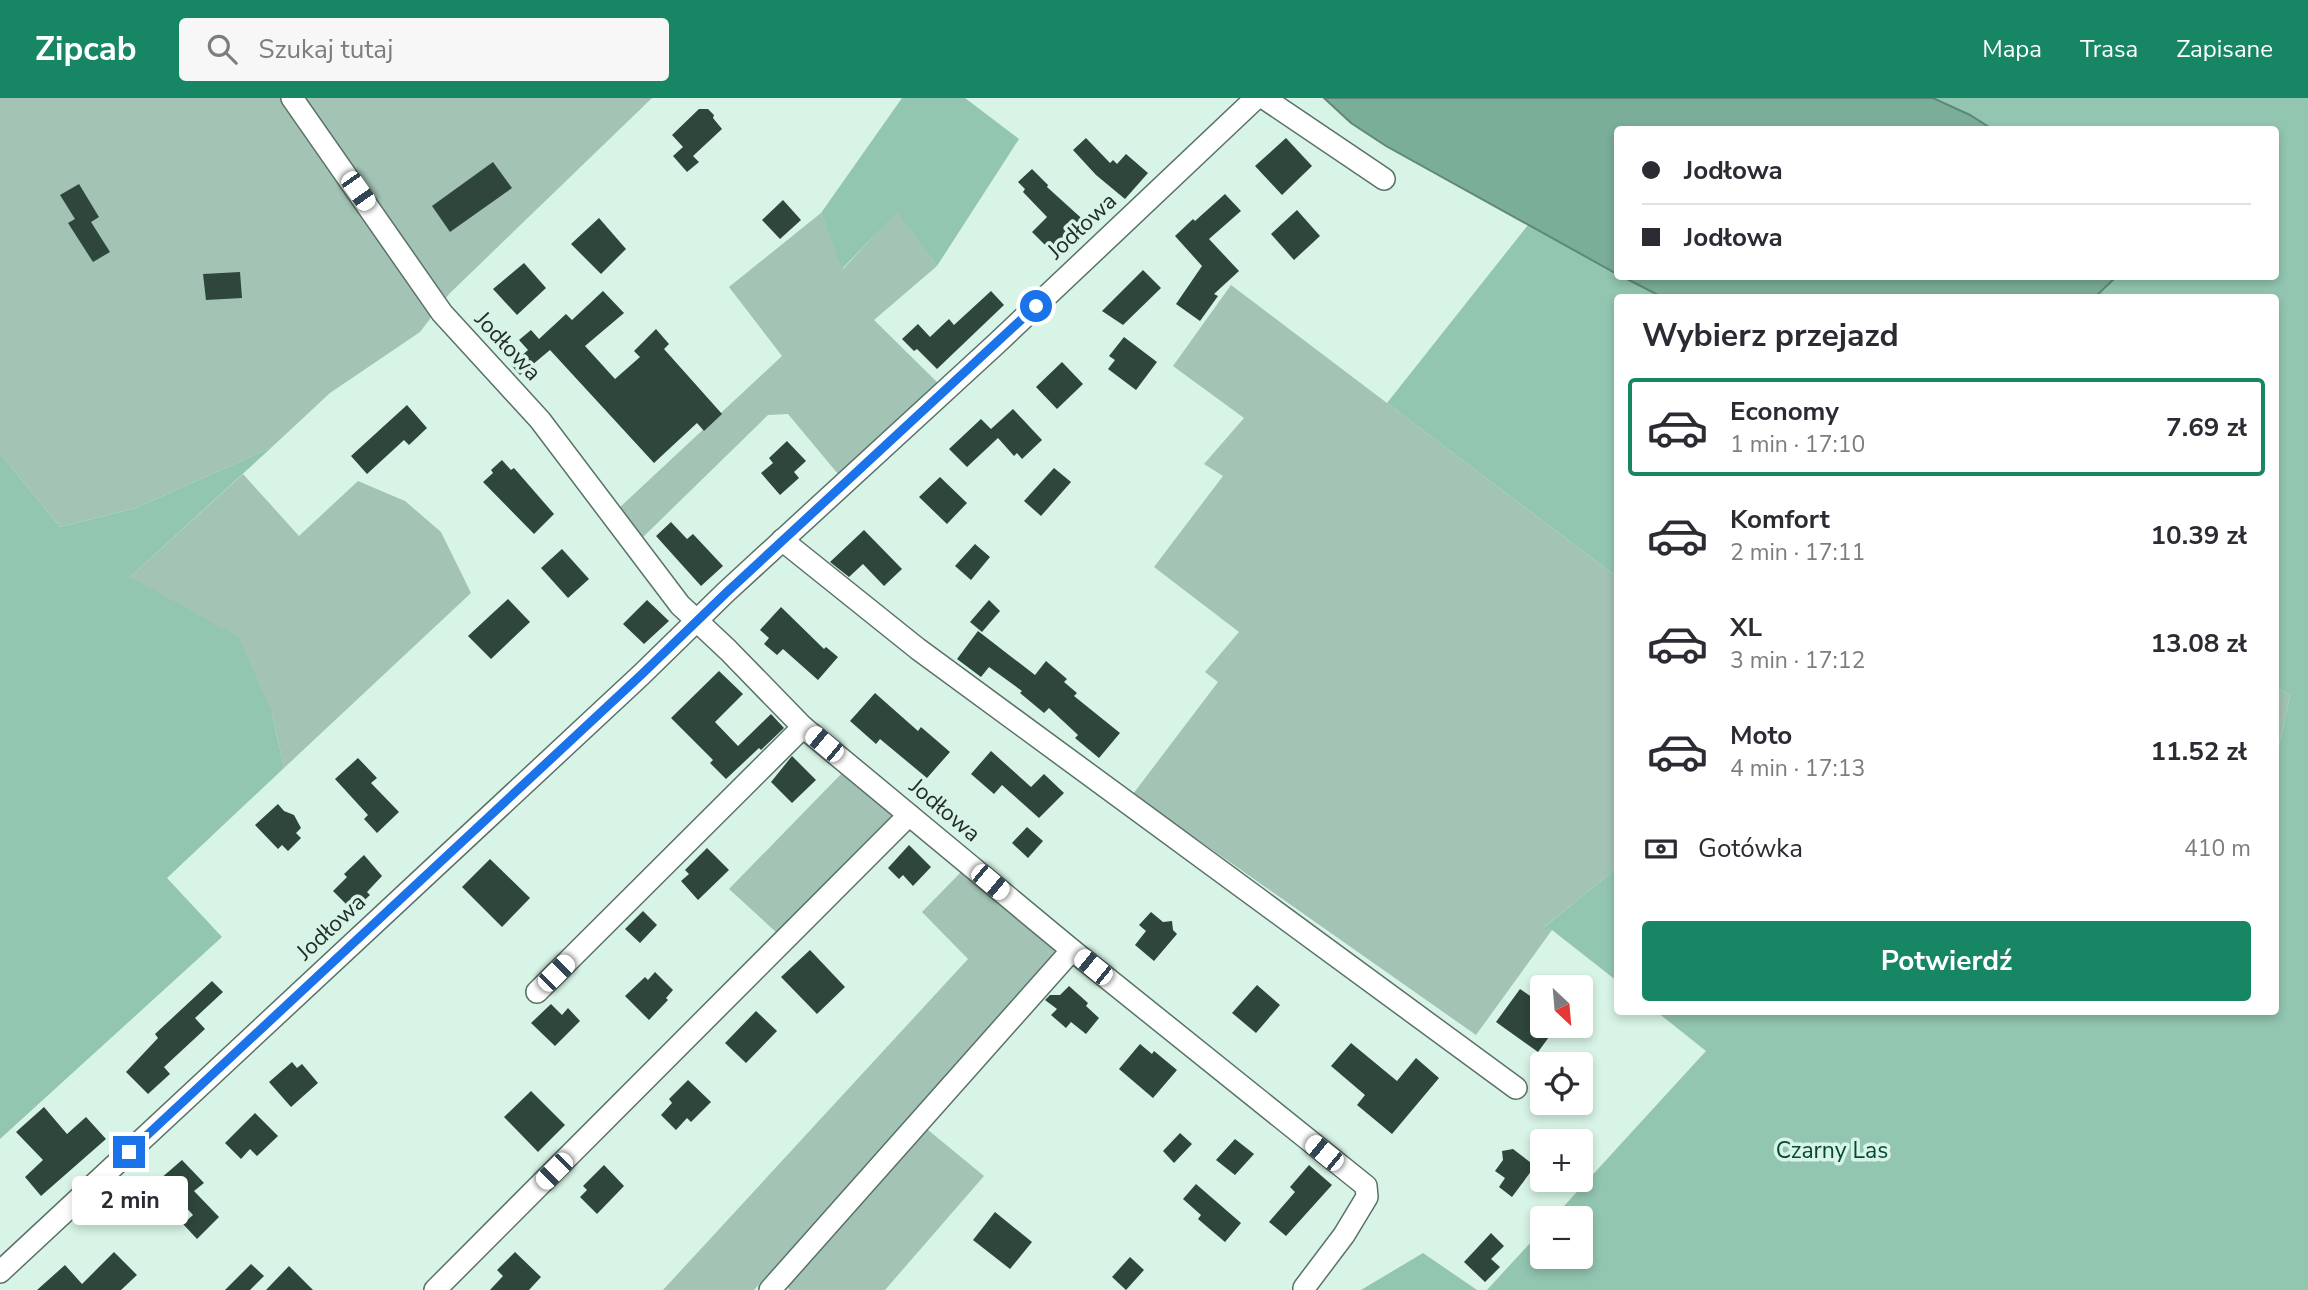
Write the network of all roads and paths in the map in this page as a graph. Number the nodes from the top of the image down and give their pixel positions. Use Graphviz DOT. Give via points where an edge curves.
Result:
graph roads {
  1 [pos="292,98"];
  2 [pos="1256,98"];
  3 [pos="1264,98"];
  4 [pos="1384,179"];
  5 [pos="782,540"];
  6 [pos="697,621"];
  7 [pos="803,727"];
  8 [pos="909,815"];
  9 [pos="1072,950"];
  10 [pos="537,992"];
  11 [pos="1516,1088"];
  12 [pos="0,1272"];
  13 [pos="1304,1288"];
  14 [pos="435,1290"];
  15 [pos="770,1290"];
  1 -- 6 [label="street, Jodłowa" via="442,313 540,420 680,605"];
  2 -- 5 [label="street, Jodłowa"];
  3 -- 4 [label="street"];
  5 -- 6 [label="street, Jodłowa"];
  5 -- 11 [label="street" via="918,649"];
  6 -- 7 [label="street, Jodłowa"];
  6 -- 12 [label="street, Jodłowa"];
  7 -- 8 [label="street, Jodłowa"];
  7 -- 10 [label="street"];
  8 -- 9 [label="street, Jodłowa"];
  8 -- 14 [label="street"];
  9 -- 13 [label="street, Jodłowa" via="1366,1186 1367,1197 1344,1235"];
  9 -- 15 [label="street"];
}
